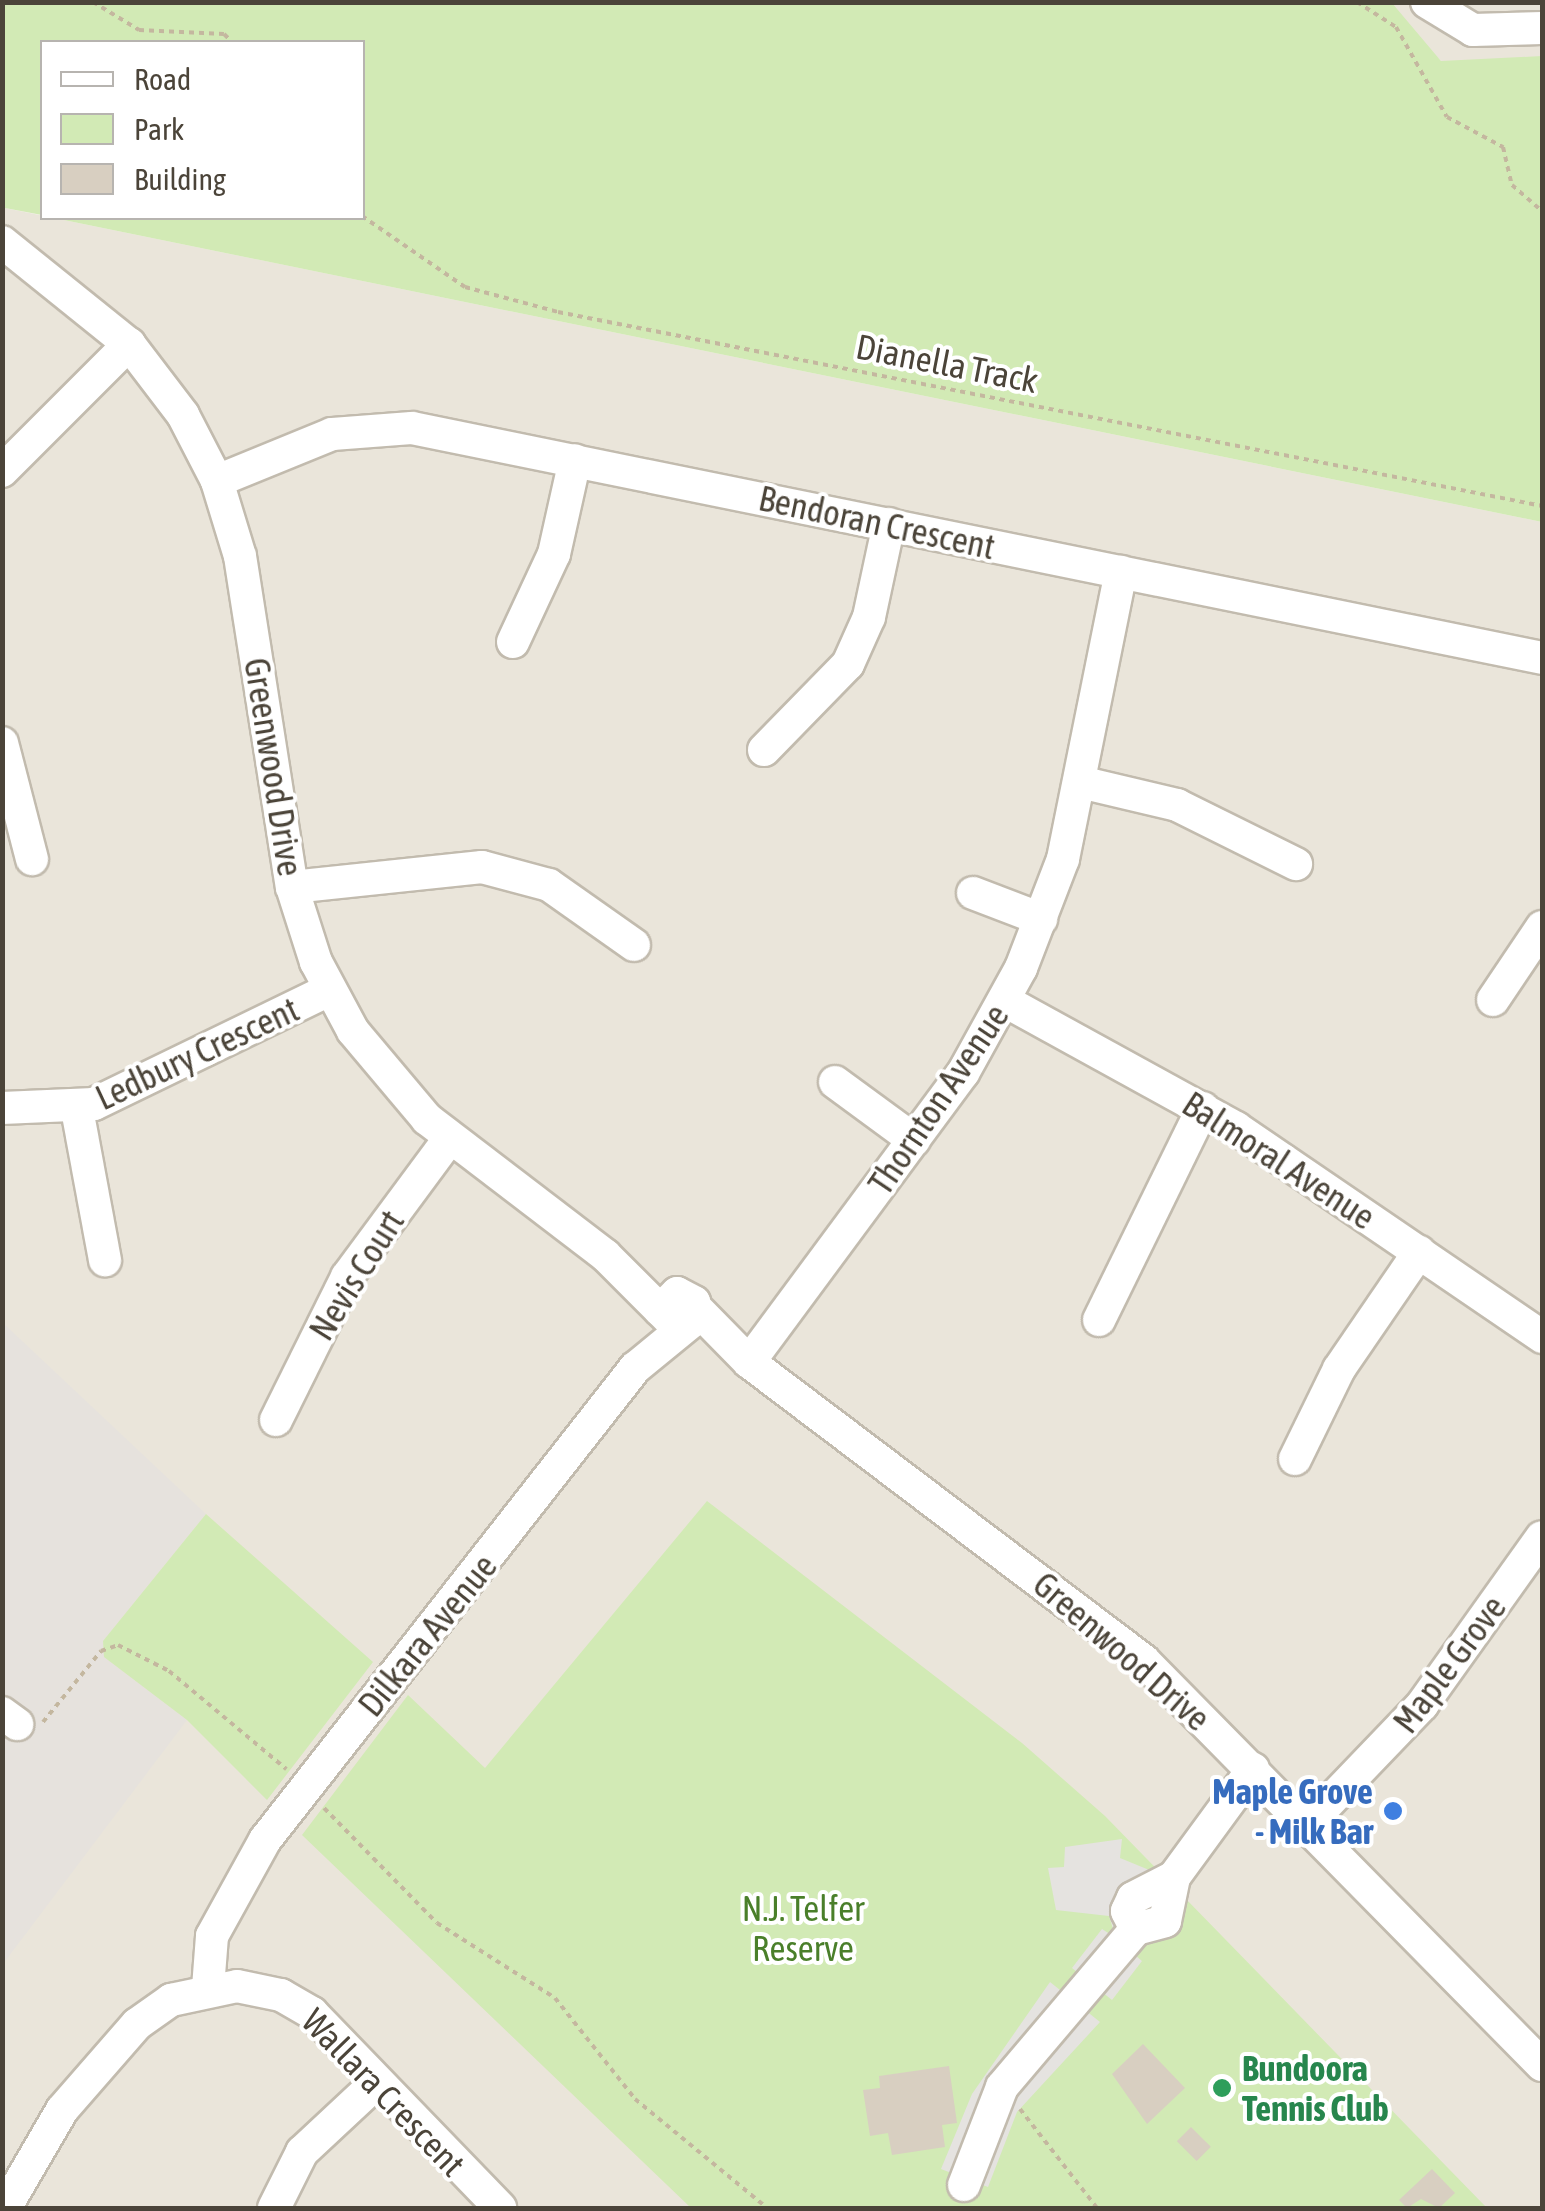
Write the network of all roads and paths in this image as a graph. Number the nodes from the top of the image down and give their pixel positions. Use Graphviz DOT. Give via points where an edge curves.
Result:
graph roads {
  1 [pos="93,2"];
  2 [pos="1357,2"];
  3 [pos="1427,2"];
  4 [pos="1542,28"];
  5 [pos="230,40"];
  6 [pos="1542,211"];
  7 [pos="365,218"];
  8 [pos="2,242"];
  9 [pos="129,344"];
  10 [pos="575,460"];
  11 [pos="2,470"];
  12 [pos="217,480"];
  13 [pos="1542,506"];
  14 [pos="889,524"];
  15 [pos="1121,572"];
  16 [pos="514,642"];
  17 [pos="1542,658"];
  18 [pos="2,744"];
  19 [pos="764,750"];
  20 [pos="1080,782"];
  21 [pos="32,859"];
  22 [pos="1296,864"];
  23 [pos="292,888"];
  24 [pos="973,892"];
  25 [pos="1040,919"];
  26 [pos="1542,927"];
  27 [pos="634,944"];
  28 [pos="329,990"];
  29 [pos="1493,1000"];
  30 [pos="1006,1001"];
  31 [pos="835,1082"];
  32 [pos="2,1108"];
  33 [pos="1203,1108"];
  34 [pos="77,1109"];
  35 [pos="450,1138"];
  36 [pos="914,1140"];
  37 [pos="1419,1252"];
  38 [pos="104,1260"];
  39 [pos="675,1313"];
  40 [pos="1099,1320"];
  41 [pos="1542,1337"];
  42 [pos="749,1362"];
  43 [pos="276,1420"];
  44 [pos="1295,1459"];
  45 [pos="1542,1538"];
  46 [pos="10,1718"];
  47 [pos="1253,1769"];
  48 [pos="304,1791"];
  49 [pos="1306,1826"];
  50 [pos="216,1987"];
  51 [pos="1542,2066"];
  52 [pos="377,2082"];
  53 [pos="1002,2087"];
  54 [pos="964,2185"];
  55 [pos="5,2208"];
  56 [pos="274,2208"];
  57 [pos="500,2208"];
  58 [pos="768,2208"];
  59 [pos="1096,2208"];
  1 -- 5 [label="path" via="139,30 224,34"];
  2 -- 6 [label="path" via="1396,28 1447,117 1503,147 1512,185"];
  3 -- 4 [label="street" via="1473,30"];
  7 -- 13 [label="path, Dianella Track" via="466,287 558,312"];
  8 -- 9 [label="street, Greenwood Drive"];
  9 -- 11 [label="street"];
  9 -- 12 [label="street, Greenwood Drive" via="183,415"];
  10 -- 12 [label="street, Bendoran Crescent" via="378,428 318,438"];
  10 -- 14 [label="street, Bendoran Crescent"];
  10 -- 16 [label="street" via="554,554"];
  12 -- 23 [label="street, Greenwood Drive" via="240,556"];
  14 -- 15 [label="street, Bendoran Crescent"];
  14 -- 19 [label="street" via="870,617 848,664"];
  15 -- 17 [label="street, Bendoran Crescent"];
  15 -- 20 [label="street, Thornton Avenue"];
  18 -- 21 [label="street"];
  20 -- 22 [label="street" via="1177,806"];
  20 -- 25 [label="street, Thornton Avenue"];
  23 -- 27 [label="street" via="482,867 548,885"];
  23 -- 28 [label="street, Greenwood Drive"];
  24 -- 25 [label="street"];
  25 -- 30 [label="street, Thornton Avenue"];
  26 -- 29 [label="street"];
  28 -- 34 [label="street, Ledbury Crescent"];
  28 -- 35 [label="street, Greenwood Drive" via="387,1076"];
  30 -- 33 [label="street, Balmoral Avenue"];
  30 -- 36 [label="street, Thornton Avenue"];
  31 -- 36 [label="street"];
  32 -- 34 [label="street, Ledbury Crescent"];
  33 -- 37 [label="street, Balmoral Avenue"];
  33 -- 40 [label="street"];
  34 -- 38 [label="street"];
  35 -- 39 [label="street, Greenwood Drive"];
  35 -- 43 [label="street, Nevis Court" via="347,1277"];
  36 -- 42 [label="street, Thornton Avenue"];
  37 -- 41 [label="street, Balmoral Avenue"];
  37 -- 44 [label="street" via="1338,1369"];
  39 -- 42 [label="street, Greenwood Drive"];
  39 -- 48 [label="street, Dilkara Avenue"];
  42 -- 47 [label="street, Greenwood Drive" via="1118,1639"];
  45 -- 49 [label="street, Maple Grove" via="1422,1705"];
  46 -- 48 [label="path" via="32,1734 101,1651 130,1648 228,1717"];
  47 -- 49 [label="street, Greenwood Drive"];
  47 -- 53 [label="street" via="1174,1878 1133,1898 1127,1912 1136,1929"];
  48 -- 50 [label="street, Dilkara Avenue" via="225,1906"];
  48 -- 58 [label="path" via="437,1923 555,1998 635,2099"];
  49 -- 51 [label="street, Greenwood Drive"];
  50 -- 52 [label="street, Wallara Crescent" via="297,2003"];
  50 -- 55 [label="street" via="171,2000 122,2039 62,2110"];
  52 -- 56 [label="street" via="302,2152"];
  52 -- 57 [label="street, Wallara Crescent"];
  53 -- 54 [label="street"];
  53 -- 59 [label="path"];
}
